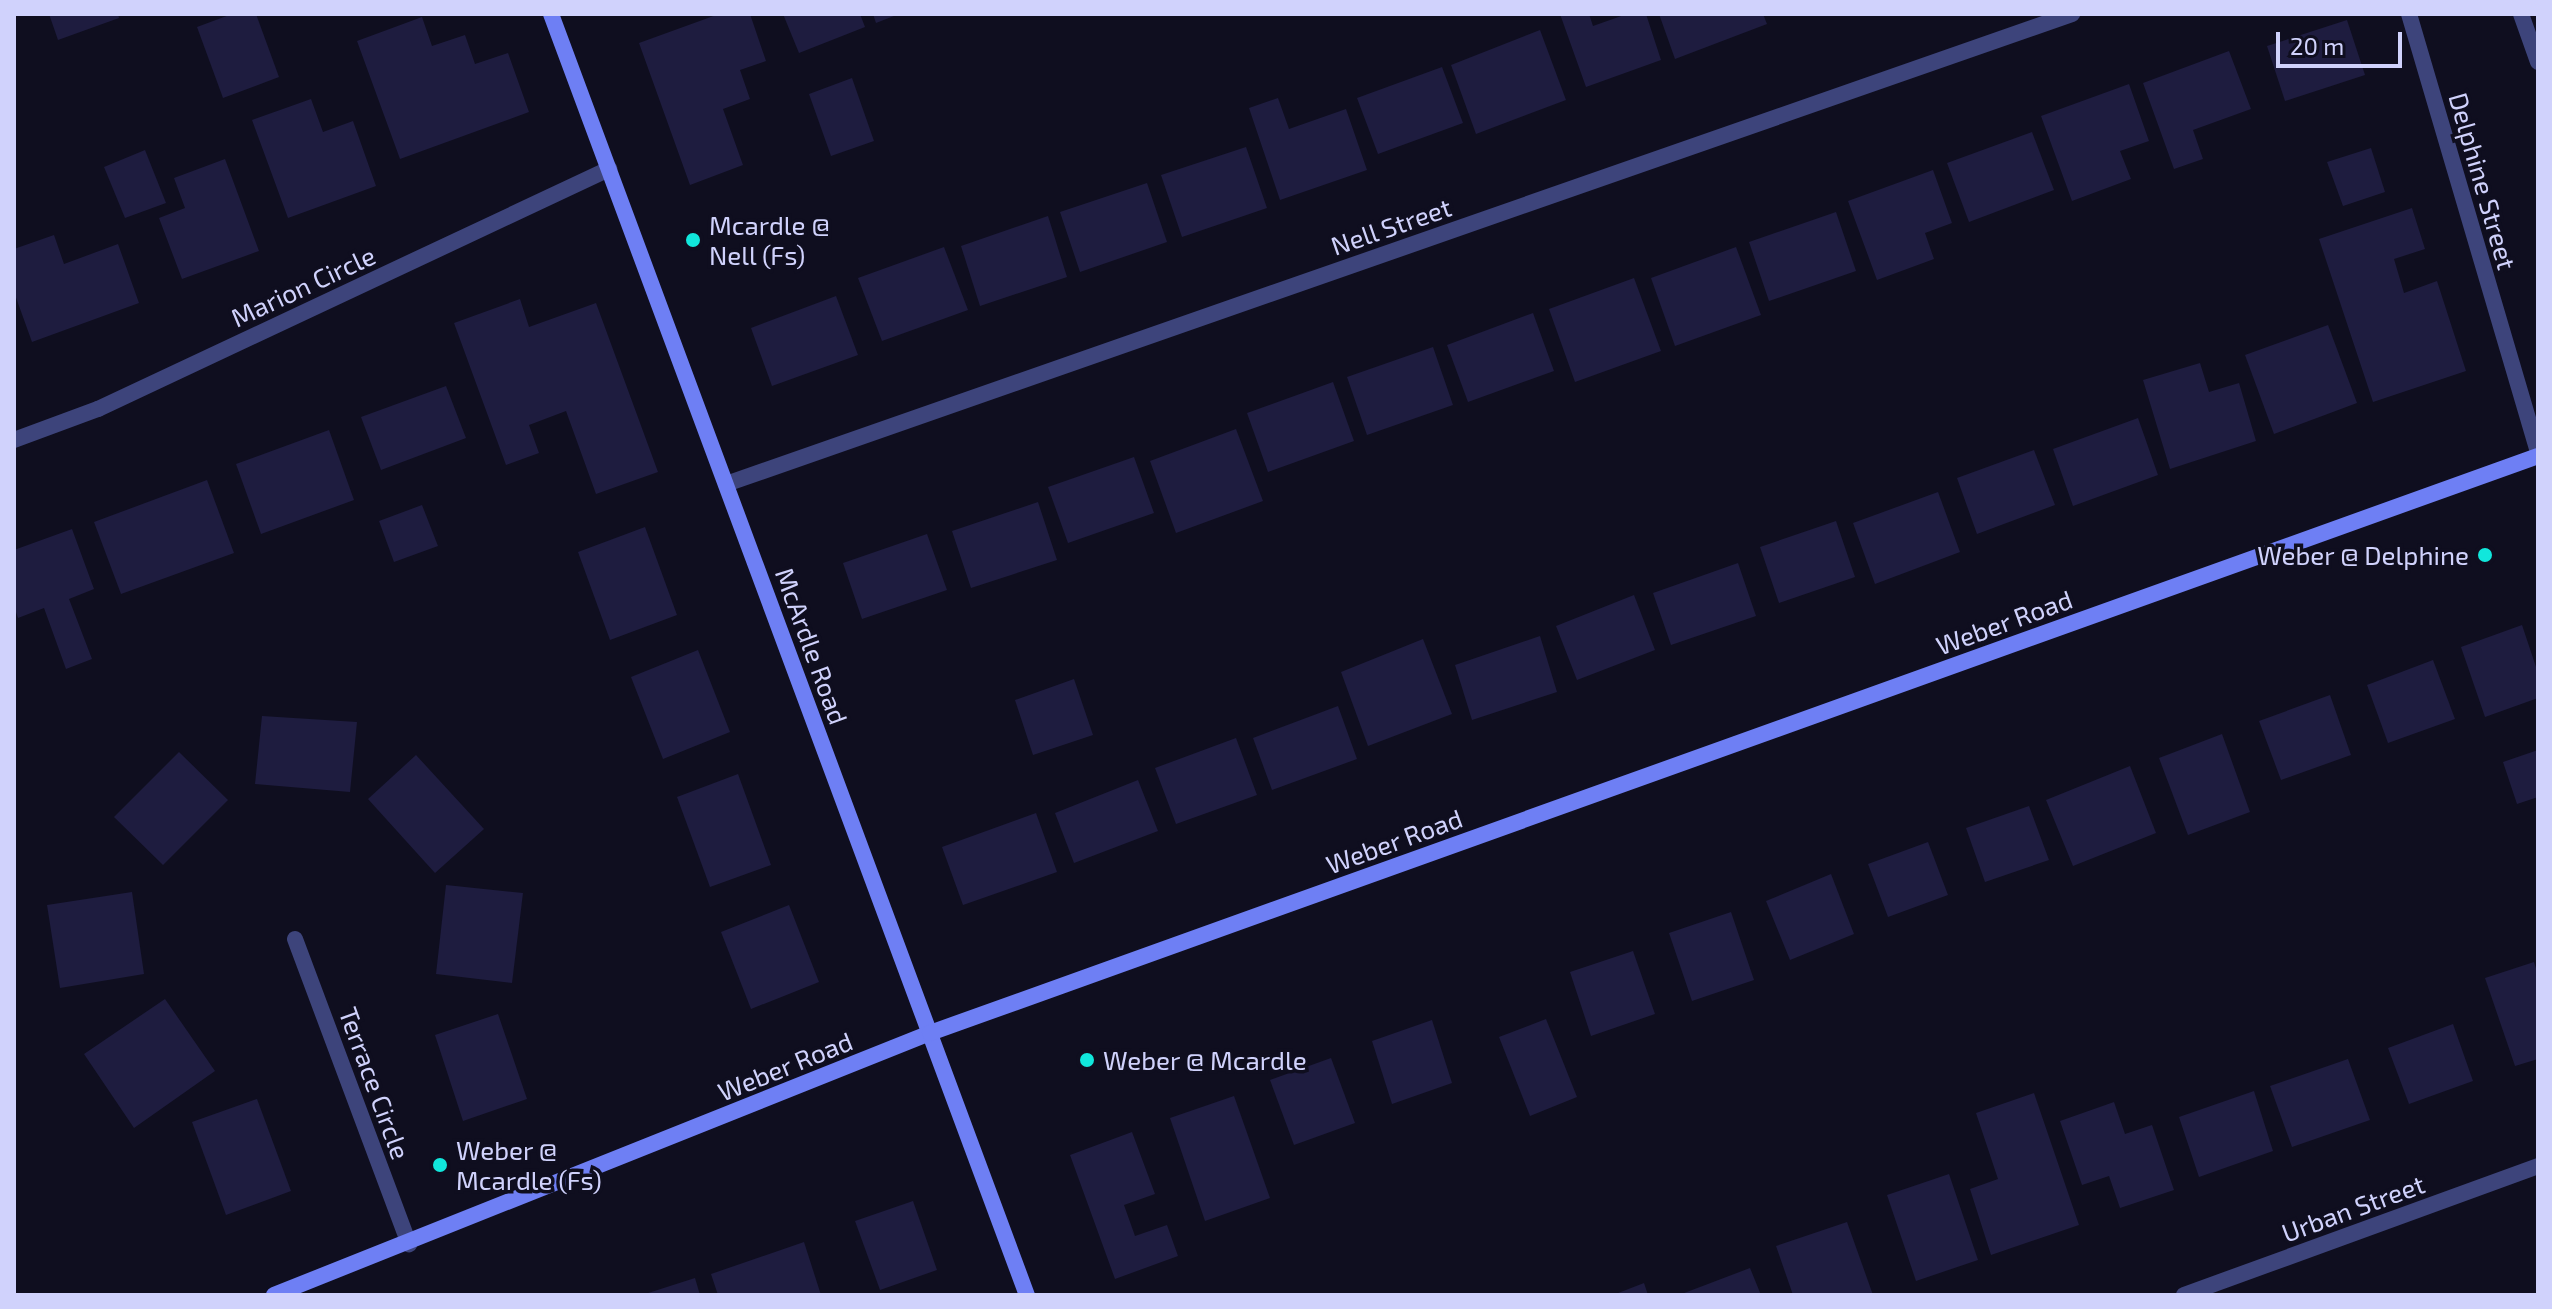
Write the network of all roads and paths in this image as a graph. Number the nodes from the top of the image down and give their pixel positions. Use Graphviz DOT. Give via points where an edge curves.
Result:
graph roads {
  1 [pos="551,14"];
  2 [pos="2072,14"];
  3 [pos="2409,14"];
  4 [pos="2521,14"];
  5 [pos="2538,62"];
  6 [pos="609,169"];
  7 [pos="14,440"];
  8 [pos="2538,455"];
  9 [pos="726,484"];
  10 [pos="295,939"];
  11 [pos="930,1033"];
  12 [pos="2538,1166"];
  13 [pos="409,1244"];
  14 [pos="274,1295"];
  15 [pos="1027,1295"];
  16 [pos="2184,1295"];
  1 -- 6 [label="main road, McArdle Road"];
  2 -- 9 [label="street, Nell Street"];
  3 -- 8 [label="street, Delphine Street"];
  4 -- 5 [label="street"];
  6 -- 7 [label="street, Marion Circle" via="98,409"];
  6 -- 9 [label="main road, McArdle Road"];
  8 -- 11 [label="main road, Weber Road"];
  9 -- 11 [label="main road, McArdle Road"];
  10 -- 13 [label="street, Terrace Circle"];
  11 -- 13 [label="main road, Weber Road"];
  11 -- 15 [label="main road, McArdle Road"];
  12 -- 16 [label="street, Urban Street"];
  13 -- 14 [label="main road, Weber Road"];
}
